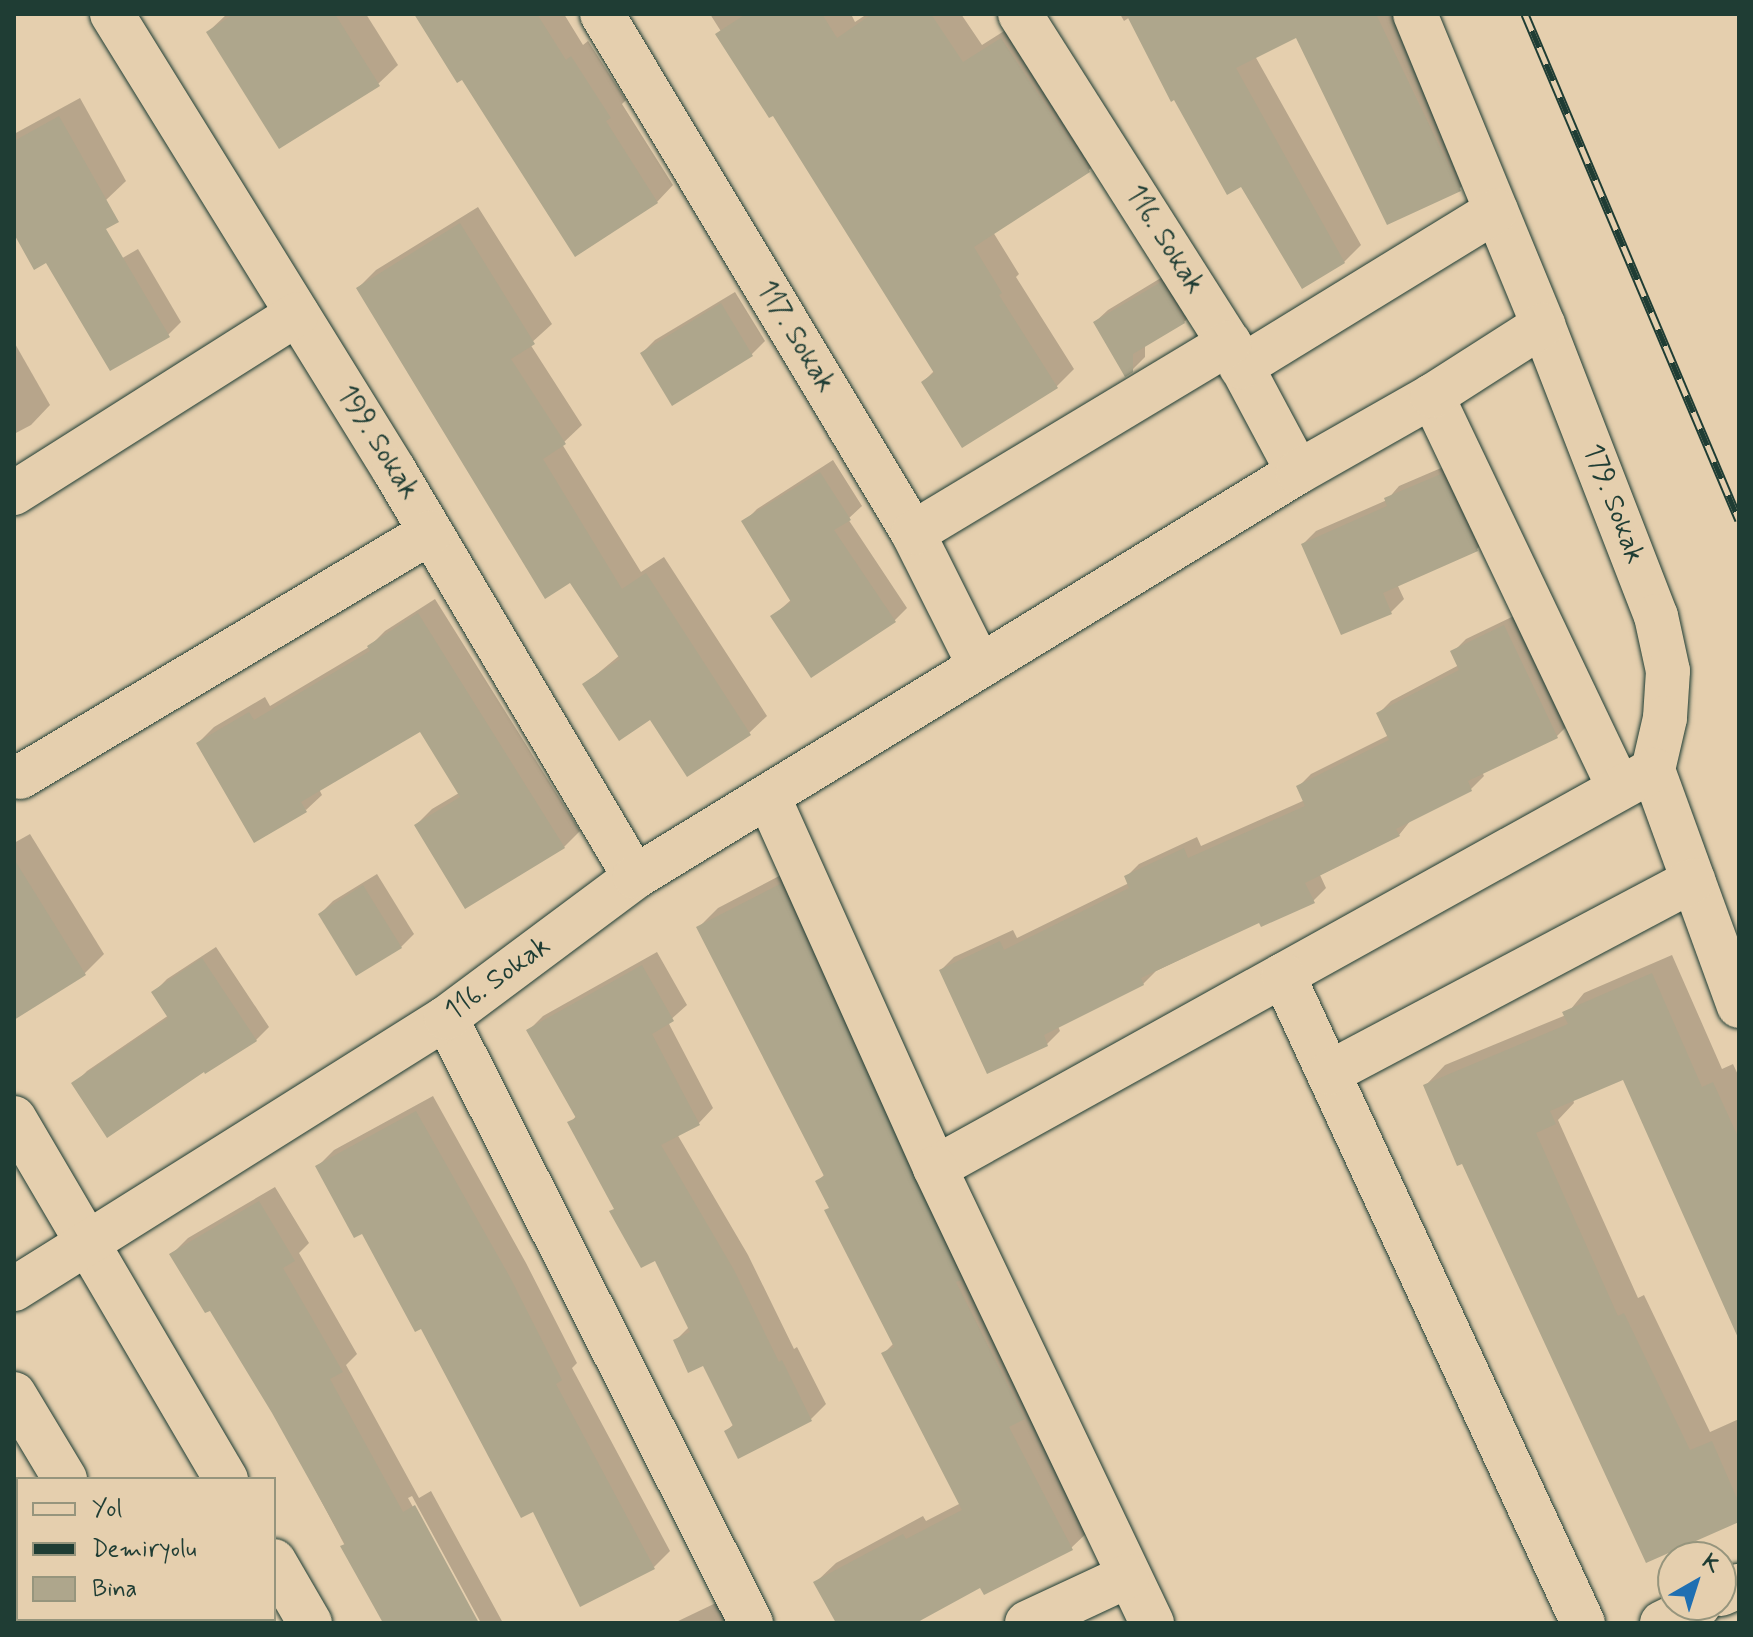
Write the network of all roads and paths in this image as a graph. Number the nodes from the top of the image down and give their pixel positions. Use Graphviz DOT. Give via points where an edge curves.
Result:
graph roads {
  1 [pos="602,14"];
  2 [pos="1020,14"];
  3 [pos="1415,14"];
  4 [pos="120,17"];
  5 [pos="1496,211"];
  6 [pos="297,314"];
  7 [pos="1543,325"];
  8 [pos="1235,355"];
  9 [pos="1432,396"];
  10 [pos="1298,472"];
  11 [pos="14,493"];
  12 [pos="431,532"];
  13 [pos="913,533"];
  14 [pos="979,665"];
  15 [pos="16,775"];
  16 [pos="1636,779"];
  17 [pos="768,796"];
  18 [pos="635,877"];
  19 [pos="1693,880"];
  20 [pos="1283,975"];
  21 [pos="1739,1006"];
  22 [pos="446,1018"];
  23 [pos="1329,1073"];
  24 [pos="14,1118"];
  25 [pos="935,1168"];
  26 [pos="90,1244"];
  27 [pos="14,1289"];
  28 [pos="14,1394"];
  29 [pos="64,1477"];
  30 [pos="225,1477"];
  31 [pos="276,1564"];
  32 [pos="1128,1576"];
  33 [pos="310,1623"];
  34 [pos="751,1623"];
  35 [pos="1027,1623"];
  36 [pos="1152,1623"];
  37 [pos="1583,1623"];
  1 -- 13 [label="street, 117. Sokak"];
  2 -- 8 [label="street, 116. Sokak"];
  3 -- 5 [label="street, 179. Sokak"];
  4 -- 6 [label="street, 199. Sokak"];
  5 -- 7 [label="street, 179. Sokak"];
  5 -- 8 [label="street"];
  6 -- 11 [label="street"];
  6 -- 12 [label="street, 199. Sokak"];
  7 -- 9 [label="street, 116. Sokak"];
  7 -- 16 [label="street, 179. Sokak" via="1656,616 1668,671 1665,718"];
  8 -- 10 [label="street, 116. Sokak"];
  8 -- 13 [label="street"];
  9 -- 10 [label="street, 116. Sokak"];
  9 -- 16 [label="street"];
  10 -- 14 [label="street, 116. Sokak"];
  12 -- 15 [label="street"];
  12 -- 18 [label="street, 199. Sokak"];
  13 -- 14 [label="street, 117. Sokak"];
  14 -- 17 [label="street, 116. Sokak"];
  16 -- 19 [label="street"];
  16 -- 20 [label="street"];
  17 -- 18 [label="street, 116. Sokak"];
  17 -- 25 [label="street"];
  18 -- 22 [label="street, 116. Sokak"];
  19 -- 21 [label="street"];
  19 -- 23 [label="street"];
  20 -- 23 [label="street"];
  20 -- 25 [label="street"];
  22 -- 26 [label="street, 116. Sokak"];
  22 -- 34 [label="street"];
  23 -- 37 [label="street"];
  24 -- 26 [label="street"];
  25 -- 32 [label="street"];
  26 -- 27 [label="street, 116. Sokak"];
  26 -- 30 [label="street"];
  28 -- 29 [label="street"];
  31 -- 33 [label="street"];
  32 -- 35 [label="street"];
  32 -- 36 [label="street"];
}
